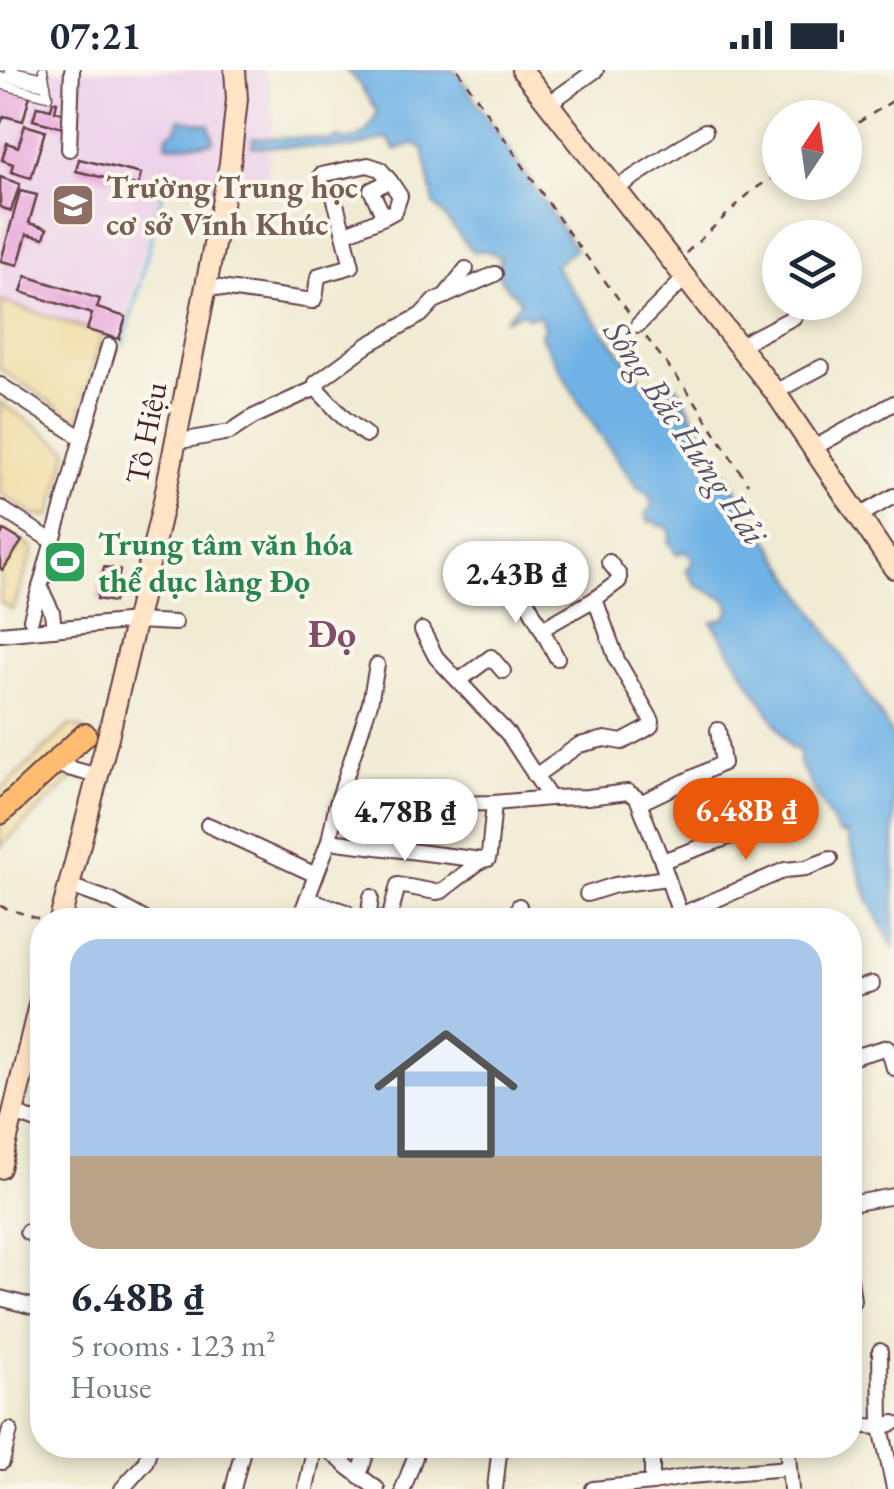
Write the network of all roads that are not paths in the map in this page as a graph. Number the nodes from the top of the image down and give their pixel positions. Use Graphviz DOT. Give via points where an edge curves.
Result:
graph roads {
  1 [pos="9,70"];
  2 [pos="72,70"];
  3 [pos="235,70"];
  4 [pos="522,70"];
  5 [pos="596,70"];
  6 [pos="0,76"];
  7 [pos="19,78"];
  8 [pos="44,78"];
  9 [pos="0,84"];
  10 [pos="548,104"];
  11 [pos="704,132"];
  12 [pos="69,149"];
  13 [pos="321,174"];
  14 [pos="332,189"];
  15 [pos="615,189"];
  16 [pos="344,234"];
  17 [pos="466,268"];
  18 [pos="679,272"];
  19 [pos="495,274"];
  20 [pos="206,286"];
  21 [pos="444,297"];
  22 [pos="788,320"];
  23 [pos="638,325"];
  24 [pos="109,346"];
  25 [pos="740,346"];
  26 [pos="822,367"];
  27 [pos="0,385"];
  28 [pos="316,388"];
  29 [pos="774,392"];
  30 [pos="894,403"];
  31 [pos="366,434"];
  32 [pos="82,438"];
  33 [pos="175,442"];
  34 [pos="812,448"];
  35 [pos="894,496"];
  36 [pos="0,508"];
  37 [pos="858,516"];
  38 [pos="52,542"];
  39 [pos="609,562"];
  40 [pos="490,563"];
  41 [pos="894,568"];
  42 [pos="40,588"];
  43 [pos="595,599"];
  44 [pos="31,619"];
  45 [pos="134,621"];
  46 [pos="175,622"];
  47 [pos="54,628"];
  48 [pos="542,629"];
  49 [pos="422,630"];
  50 [pos="0,634"];
  51 [pos="557,658"];
  52 [pos="378,665"];
  53 [pos="504,671"];
  54 [pos="460,680"];
  55 [pos="718,730"];
  56 [pos="85,735"];
  57 [pos="51,766"];
  58 [pos="98,776"];
  59 [pos="535,776"];
  60 [pos="550,798"];
  61 [pos="494,803"];
  62 [pos="640,803"];
  63 [pos="0,812"];
  64 [pos="340,812"];
  65 [pos="208,825"];
  66 [pos="746,831"];
  67 [pos="329,841"];
  68 [pos="830,859"];
  69 [pos="482,860"];
  70 [pos="662,862"];
  71 [pos="316,875"];
  72 [pos="667,878"];
  73 [pos="70,886"];
  74 [pos="586,894"];
  75 [pos="372,897"];
  76 [pos="307,900"];
  77 [pos="64,908"];
  78 [pos="125,908"];
  79 [pos="304,908"];
  80 [pos="333,908"];
  81 [pos="370,908"];
  82 [pos="389,908"];
  83 [pos="678,908"];
  84 [pos="703,908"];
  85 [pos="872,984"];
  86 [pos="862,987"];
  87 [pos="30,1047"];
  88 [pos="862,1055"];
  89 [pos="894,1068"];
  90 [pos="14,1113"];
  91 [pos="30,1119"];
  92 [pos="0,1168"];
  93 [pos="894,1196"];
  94 [pos="862,1202"];
  95 [pos="27,1232"];
  96 [pos="30,1234"];
  97 [pos="0,1298"];
  98 [pos="30,1306"];
  99 [pos="880,1351"];
  100 [pos="862,1425"];
  101 [pos="888,1425"];
  102 [pos="10,1430"];
  103 [pos="146,1458"];
  104 [pos="240,1458"];
  105 [pos="312,1458"];
  106 [pos="339,1458"];
  107 [pos="365,1458"];
  108 [pos="416,1458"];
  109 [pos="499,1458"];
  110 [pos="652,1458"];
  111 [pos="789,1458"];
  112 [pos="1,1463"];
  113 [pos="790,1468"];
  114 [pos="360,1476"];
  115 [pos="652,1484"];
  116 [pos="894,1488"];
  117 [pos="122,1489"];
  118 [pos="232,1489"];
  119 [pos="306,1489"];
  120 [pos="377,1489"];
  121 [pos="403,1489"];
  122 [pos="495,1489"];
  123 [pos="593,1489"];
  124 [pos="791,1489"];
  1 -- 7 [label="lane"];
  2 -- 12 [label="street"];
  3 -- 20 [label="main road, Tô Hiệu" via="236,119"];
  4 -- 10 [label="main road"];
  5 -- 10 [label="street"];
  6 -- 7 [label="lane"];
  7 -- 8 [label="lane"];
  7 -- 8 [label="lane" via="48,96"];
  7 -- 9 [label="lane"];
  10 -- 15 [label="main road"];
  11 -- 15 [label="street"];
  13 -- 16 [label="street" via="368,165 390,182 371,190 384,217"];
  14 -- 16 [label="street"];
  15 -- 18 [label="main road"];
  16 -- 20 [label="street" via="352,266 320,276 313,301"];
  17 -- 21 [label="street"];
  18 -- 23 [label="street"];
  18 -- 25 [label="main road"];
  19 -- 21 [label="street"];
  20 -- 33 [label="main road, Tô Hiệu"];
  21 -- 28 [label="street"];
  22 -- 25 [label="street"];
  24 -- 32 [label="street"];
  25 -- 29 [label="main road"];
  26 -- 29 [label="street"];
  27 -- 32 [label="street"];
  28 -- 31 [label="street"];
  28 -- 33 [label="street" via="230,432"];
  29 -- 34 [label="main road"];
  30 -- 34 [label="street"];
  32 -- 38 [label="street"];
  33 -- 45 [label="main road, Tô Hiệu"];
  34 -- 37 [label="main road"];
  35 -- 37 [label="street"];
  36 -- 38 [label="street"];
  37 -- 41 [label="main road"];
  38 -- 42 [label="street"];
  39 -- 43 [label="street" via="619,581"];
  40 -- 48 [label="street" via="502,559 508,565"];
  42 -- 44 [label="street"];
  42 -- 47 [label="street"];
  43 -- 48 [label="street"];
  43 -- 59 [label="street" via="651,726 622,742 580,745"];
  45 -- 46 [label="street"];
  45 -- 47 [label="street"];
  45 -- 58 [label="main road, Tô Hiệu"];
  47 -- 50 [label="street"];
  48 -- 51 [label="street"];
  49 -- 54 [label="street"];
  52 -- 64 [label="street"];
  53 -- 54 [label="street" via="491,658"];
  54 -- 59 [label="street"];
  55 -- 62 [label="street" via="723,762"];
  56 -- 57 [label="main road"];
  57 -- 58 [label="street"];
  57 -- 63 [label="main road"];
  58 -- 73 [label="main road, Tô Hiệu"];
  59 -- 60 [label="street"];
  60 -- 61 [label="street"];
  60 -- 62 [label="street" via="628,792"];
  61 -- 64 [label="street"];
  61 -- 69 [label="street" via="489,855"];
  62 -- 70 [label="street"];
  64 -- 67 [label="street"];
  65 -- 71 [label="street"];
  66 -- 70 [label="street"];
  67 -- 69 [label="street"];
  67 -- 71 [label="street"];
  68 -- 84 [label="street" via="785,870"];
  69 -- 82 [label="street" via="442,891 398,885"];
  70 -- 72 [label="street"];
  71 -- 76 [label="street"];
  72 -- 74 [label="street"];
  72 -- 83 [label="street"];
  73 -- 77 [label="main road, Tô Hiệu"];
  73 -- 78 [label="street"];
  75 -- 81 [label="street"];
  76 -- 79 [label="street"];
  76 -- 80 [label="street"];
  85 -- 86 [label="street"];
  87 -- 90 [label="main road"];
  88 -- 89 [label="street" via="888,1047"];
  90 -- 91 [label="street"];
  90 -- 92 [label="main road"];
  93 -- 94 [label="street"];
  95 -- 96 [label="street"];
  97 -- 98 [label="street"];
  99 -- 101 [label="street"];
  100 -- 101 [label="street"];
  101 -- 116 [label="street"];
  102 -- 112 [label="street"];
  103 -- 117 [label="street"];
  104 -- 118 [label="street"];
  105 -- 119 [label="street"];
  106 -- 114 [label="street"];
  107 -- 114 [label="street"];
  108 -- 121 [label="street"];
  109 -- 122 [label="street"];
  110 -- 115 [label="street"];
  111 -- 113 [label="street"];
  113 -- 115 [label="street"];
  113 -- 124 [label="street"];
  114 -- 120 [label="street"];
  115 -- 123 [label="street"];
}
